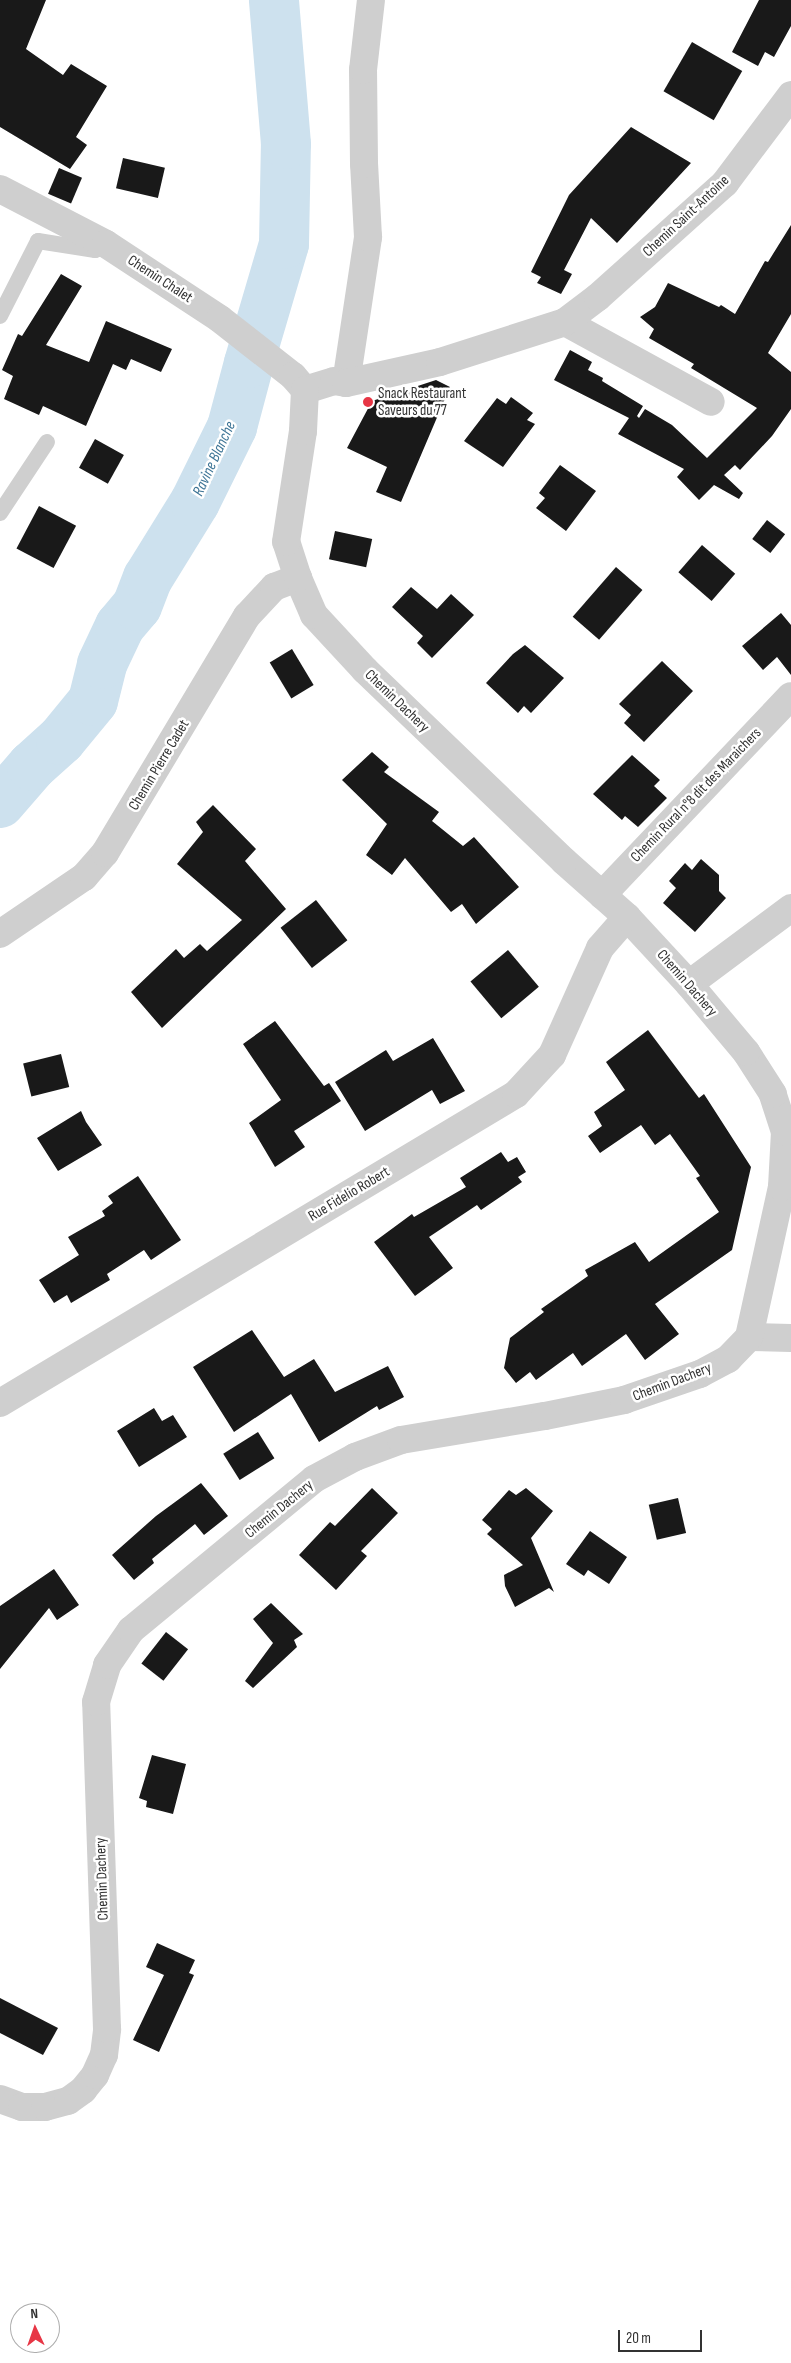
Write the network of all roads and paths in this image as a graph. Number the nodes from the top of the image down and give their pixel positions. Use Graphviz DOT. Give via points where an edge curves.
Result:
graph roads {
  1 [pos="371,0"];
  2 [pos="791,95"];
  3 [pos="0,190"];
  4 [pos="106,244"];
  5 [pos="0,316"];
  6 [pos="565,322"];
  7 [pos="299,383"];
  8 [pos="346,383"];
  9 [pos="711,402"];
  10 [pos="47,442"];
  11 [pos="0,514"];
  12 [pos="298,578"];
  13 [pos="791,696"];
  14 [pos="602,895"];
  15 [pos="791,908"];
  16 [pos="627,917"];
  17 [pos="0,934"];
  18 [pos="689,984"];
  19 [pos="749,1337"];
  20 [pos="791,1338"];
  21 [pos="0,1403"];
  22 [pos="0,2099"];
  1 -- 8 [label="street" via="363,70 368,237"];
  2 -- 6 [label="street, Chemin Saint-Antoine" via="725,183 598,297"];
  3 -- 4 [label="street, Chemin Chalet"];
  4 -- 5 [label="lane" via="95,250 38,241"];
  4 -- 7 [label="street, Chemin Chalet" via="220,319"];
  6 -- 8 [label="street, Chemin Saint-Antoine" via="440,362"];
  6 -- 9 [label="street"];
  7 -- 8 [label="street, Chemin Saint-Antoine"];
  7 -- 12 [label="street, Chemin Dachery" via="303,431 286,542"];
  10 -- 11 [label="lane"];
  12 -- 14 [label="street, Chemin Dachery" via="314,615 364,670"];
  12 -- 17 [label="street, Chemin Pierre Cadet" via="274,587 247,616 105,853 84,877"];
  13 -- 14 [label="street, Chemin Rural n°8 dit des Maraichers"];
  14 -- 16 [label="street, Chemin Dachery"];
  15 -- 18 [label="street"];
  16 -- 18 [label="street, Chemin Dachery"];
  16 -- 21 [label="street, Rue Fidelio Robert" via="600,948 552,1055 516,1094"];
  18 -- 19 [label="street, Chemin Dachery" via="746,1052 773,1094 785,1132 782,1188"];
  19 -- 20 [label="street"];
  19 -- 22 [label="street, Chemin Dachery" via="728,1359 700,1374 624,1400 401,1440 355,1456 314,1479 131,1630 106,1665 96,1702 107,2030 104,2055 95,2075 68,2101 45,2107 22,2107"];
}
